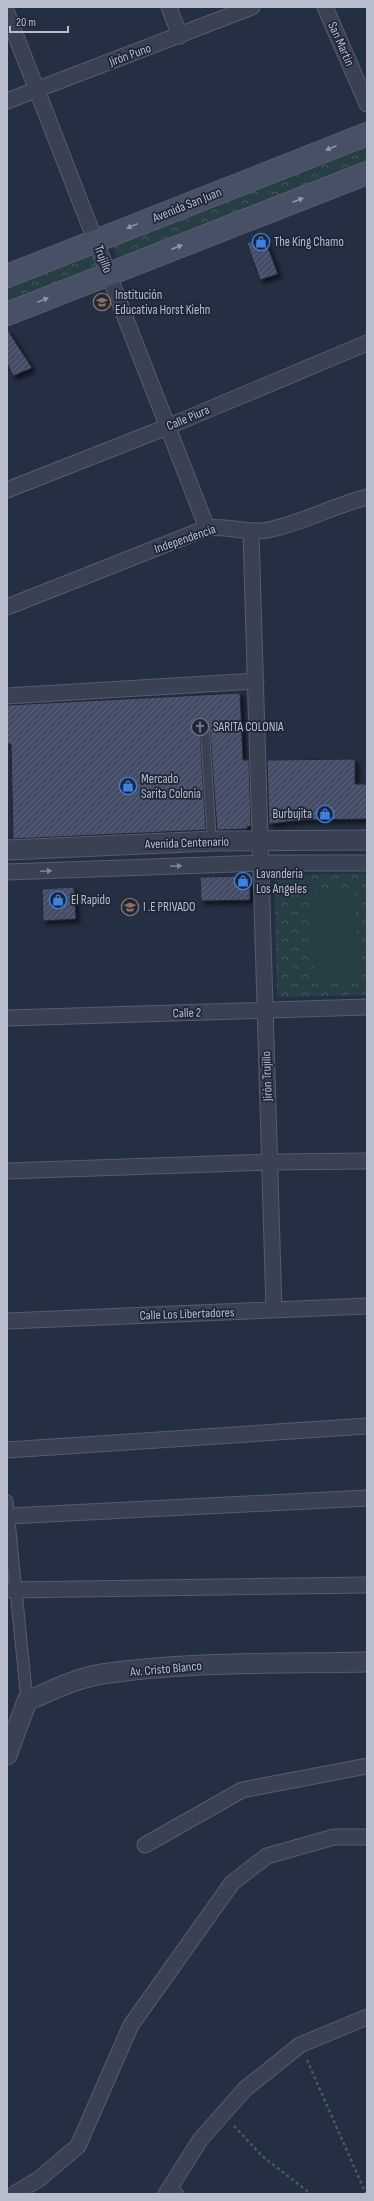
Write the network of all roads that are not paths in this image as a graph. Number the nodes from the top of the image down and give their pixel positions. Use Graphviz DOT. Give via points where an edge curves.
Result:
graph roads {
  1 [pos="169,7"];
  2 [pos="252,7"];
  3 [pos="325,7"];
  4 [pos="7,12"];
  5 [pos="180,36"];
  6 [pos="37,90"];
  7 [pos="7,102"];
  8 [pos="367,104"];
  9 [pos="367,134"];
  10 [pos="367,173"];
  11 [pos="96,240"];
  12 [pos="109,274"];
  13 [pos="7,276"];
  14 [pos="7,314"];
  15 [pos="367,343"];
  16 [pos="167,427"];
  17 [pos="7,490"];
  18 [pos="367,497"];
  19 [pos="207,528"];
  20 [pos="251,532"];
  21 [pos="7,607"];
  22 [pos="256,681"];
  23 [pos="7,696"];
  24 [pos="206,731"];
  25 [pos="367,840"];
  26 [pos="259,841"];
  27 [pos="212,842"];
  28 [pos="7,850"];
  29 [pos="260,863"];
  30 [pos="367,863"];
  31 [pos="7,872"];
  32 [pos="367,1007"];
  33 [pos="265,1011"];
  34 [pos="7,1018"];
  35 [pos="367,1161"];
  36 [pos="270,1162"];
  37 [pos="7,1171"];
  38 [pos="367,1306"];
  39 [pos="274,1310"];
  40 [pos="7,1321"];
  41 [pos="367,1426"];
  42 [pos="7,1450"];
  43 [pos="367,1498"];
  44 [pos="8,1509"];
  45 [pos="367,1585"];
  46 [pos="11,1590"];
  47 [pos="367,1662"];
  48 [pos="27,1701"];
  49 [pos="7,1728"];
  50 [pos="7,1755"];
  51 [pos="367,1766"];
  52 [pos="367,1837"];
  53 [pos="144,1845"];
  54 [pos="367,2017"];
  55 [pos="171,2192"];
  56 [pos="14,2194"];
  1 -- 5 [label="street"];
  2 -- 5 [label="street, Jirón Puno"];
  3 -- 8 [label="street, San Martín"];
  4 -- 6 [label="street, Trujillo"];
  5 -- 6 [label="street, Jirón Puno"];
  6 -- 7 [label="street, Jirón Puno"];
  6 -- 11 [label="street, Trujillo"];
  9 -- 11 [label="main road, Avenida San Juan, one-way"];
  12 -- 10 [label="main road, one-way"];
  11 -- 12 [label="street, Trujillo"];
  11 -- 13 [label="main road, Avenida San Juan"];
  14 -- 12 [label="main road, one-way"];
  12 -- 16 [label="street, Trujillo"];
  15 -- 16 [label="street, Calle Piura"];
  16 -- 17 [label="street, Calle Piura"];
  16 -- 19 [label="street, Trujillo"];
  18 -- 20 [label="street, Independencia" via="287,526"];
  19 -- 20 [label="street, Independencia" via="221,526"];
  19 -- 21 [label="street, Independencia"];
  20 -- 22 [label="street, Jirón Trujillo"];
  22 -- 23 [label="street"];
  22 -- 26 [label="street, Jirón Trujillo"];
  24 -- 27 [label="lane"];
  25 -- 26 [label="street, Avenida Centenario"];
  26 -- 27 [label="street, Avenida Centenario"];
  26 -- 29 [label="street, Jirón Trujillo"];
  27 -- 28 [label="street, Avenida Centenario"];
  29 -- 30 [label="street, Avenida Centenario"];
  31 -- 29 [label="street, Avenida Centenario, one-way"];
  29 -- 33 [label="street, Jirón Trujillo"];
  32 -- 33 [label="street, Calle 2"];
  33 -- 34 [label="street, Calle 2"];
  33 -- 36 [label="street, Jirón Trujillo"];
  35 -- 36 [label="street"];
  36 -- 37 [label="street"];
  36 -- 39 [label="street, Jirón Trujillo"];
  38 -- 39 [label="street, Calle Los Libertadores"];
  39 -- 40 [label="street, Calle Los Libertadores"];
  41 -- 42 [label="street"];
  43 -- 44 [label="street"];
  44 -- 46 [label="street"];
  45 -- 46 [label="street"];
  46 -- 48 [label="street"];
  47 -- 48 [label="street, Av. Cristo Blanco" via="197,1666 101,1674 61,1686"];
  48 -- 49 [label="street"];
  48 -- 50 [label="street"];
  51 -- 53 [label="street" via="242,1790"];
  52 -- 56 [label="street" via="334,1837 267,1856 232,1883 131,2025 78,2146 39,2179"];
  54 -- 55 [label="street" via="300,2045 245,2089 200,2140"];
}
